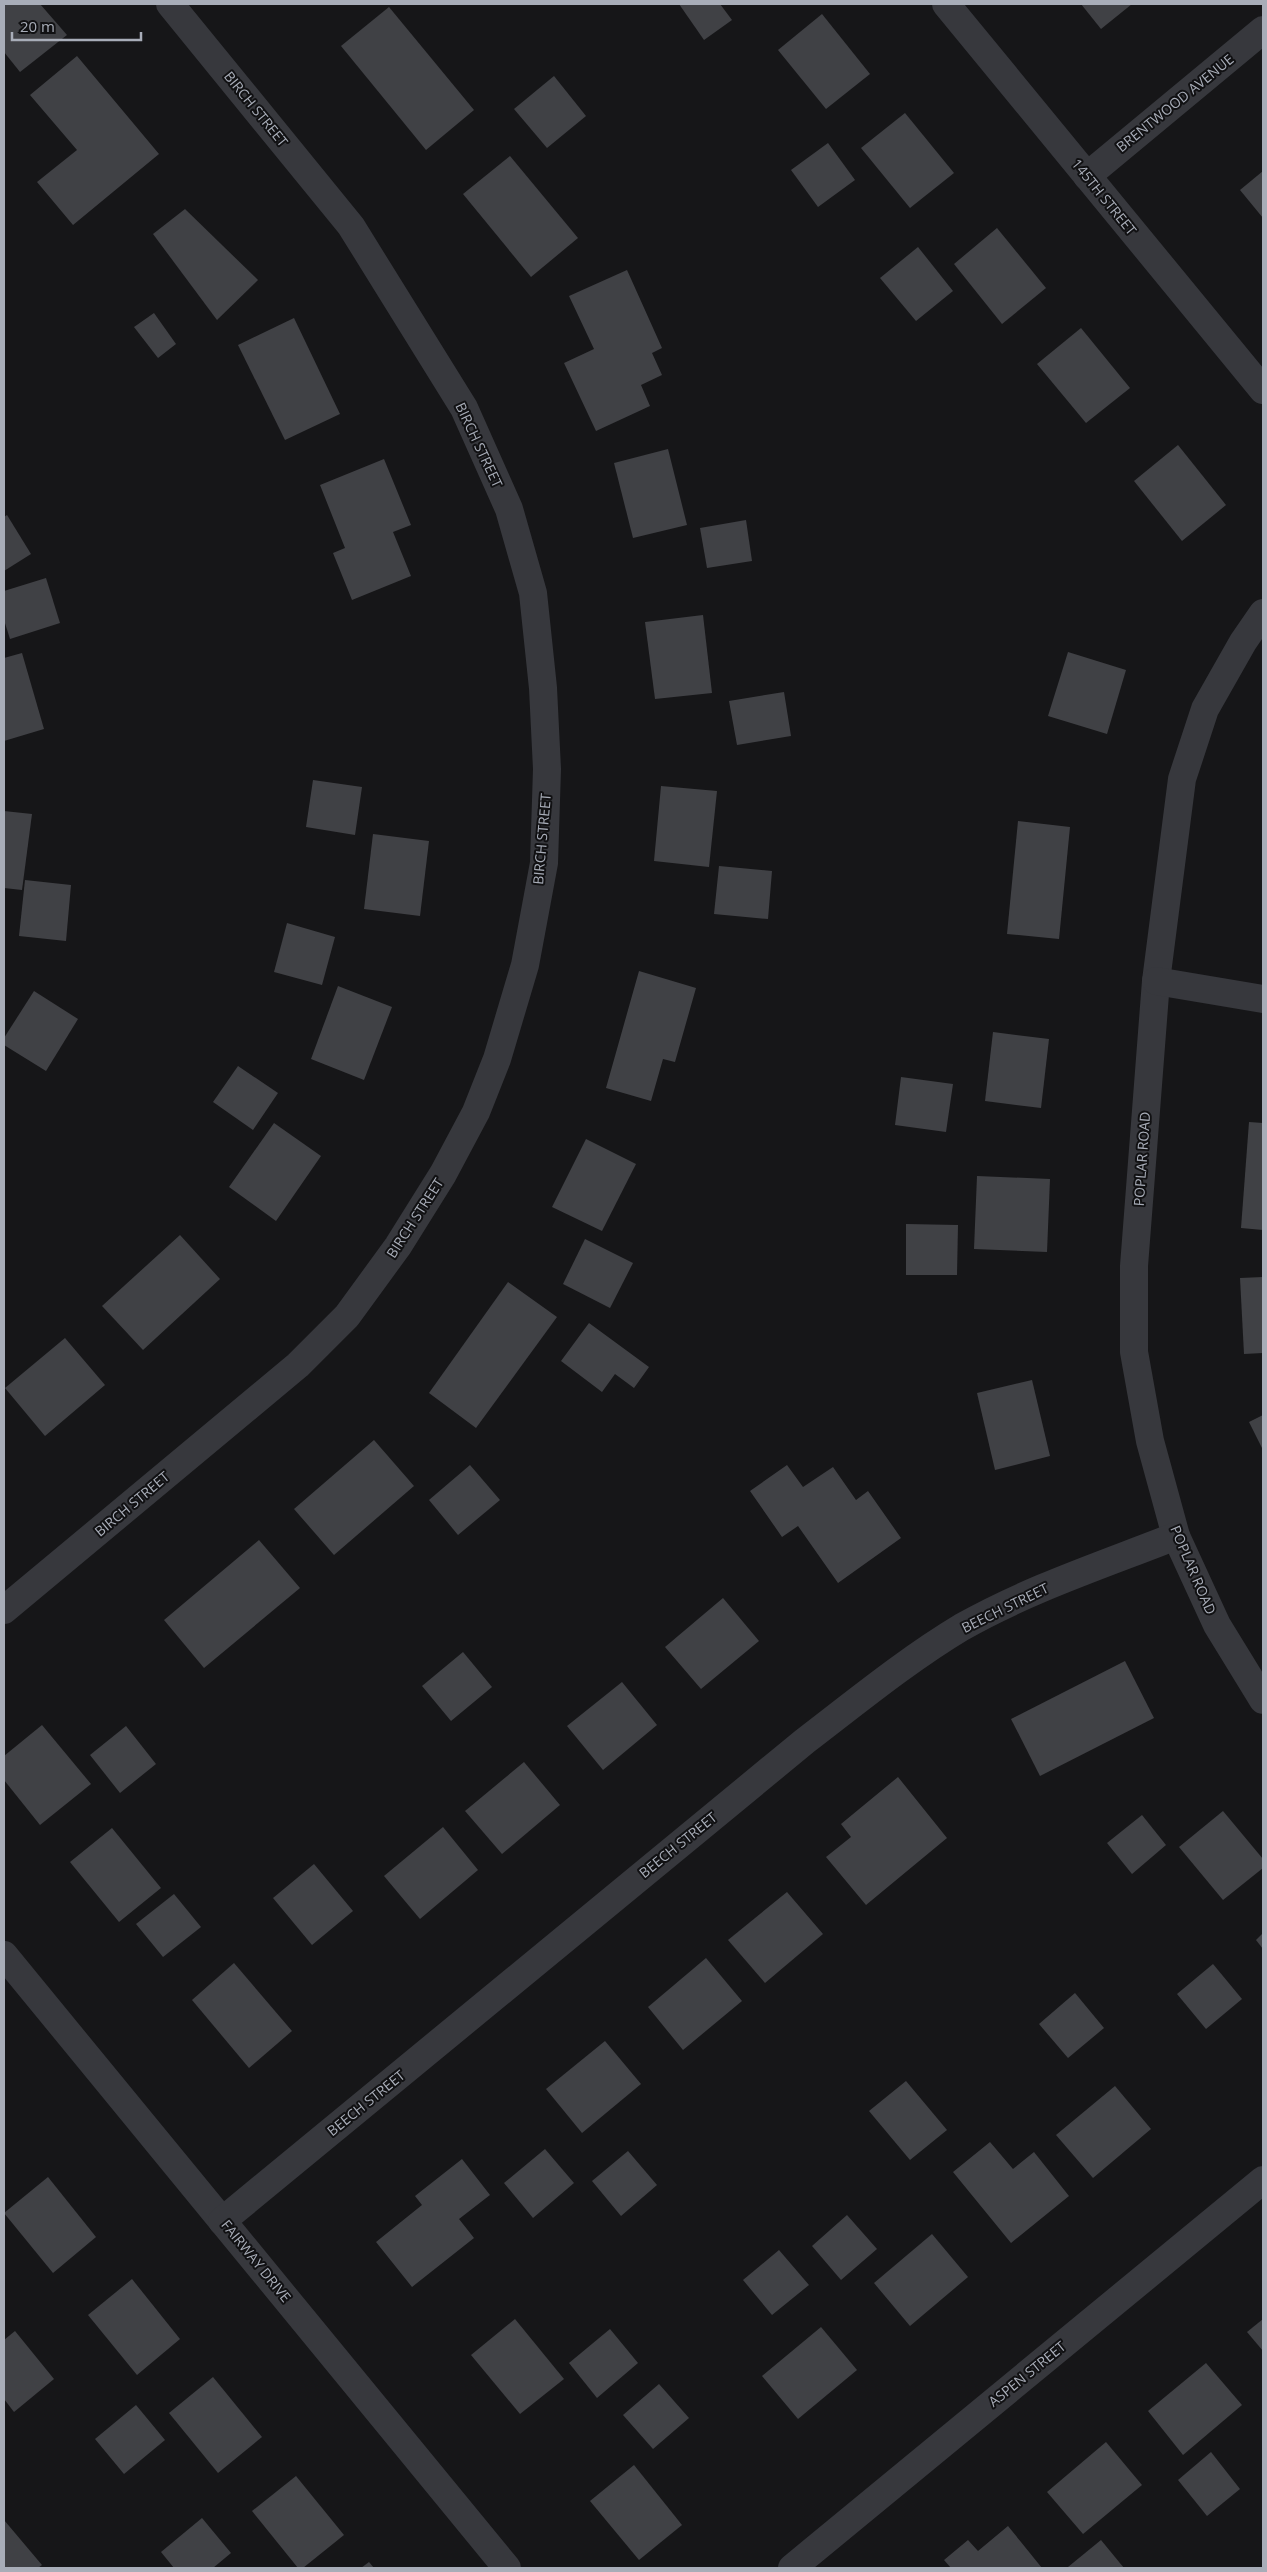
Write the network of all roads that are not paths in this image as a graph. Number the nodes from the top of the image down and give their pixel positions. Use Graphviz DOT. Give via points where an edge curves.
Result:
graph roads {
  1 [pos="170,4"];
  2 [pos="946,4"];
  3 [pos="1263,30"];
  4 [pos="1087,176"];
  5 [pos="1263,390"];
  6 [pos="1263,613"];
  7 [pos="1156,981"];
  8 [pos="1263,999"];
  9 [pos="1176,1536"];
  10 [pos="4,1610"];
  11 [pos="1263,1700"];
  12 [pos="4,1955"];
  13 [pos="1263,2180"];
  14 [pos="222,2221"];
  15 [pos="507,2568"];
  16 [pos="792,2568"];
  1 -- 10 [label="street, BIRCH STREET" via="351,226 464,408 509,509 533,593 544,688 548,768 544,863 525,965 497,1059 480,1103 443,1174 398,1246 347,1316 298,1365"];
  2 -- 4 [label="street, 145TH STREET"];
  3 -- 4 [label="street, BRENTWOOD AVENUE"];
  4 -- 5 [label="street, 145TH STREET"];
  6 -- 7 [label="street, POPLAR ROAD" via="1242,642 1205,709 1182,779"];
  7 -- 8 [label="street"];
  7 -- 9 [label="street, POPLAR ROAD" via="1134,1266 1134,1352 1150,1441"];
  9 -- 11 [label="street, POPLAR ROAD" via="1216,1625"];
  9 -- 14 [label="street, BEECH STREET" via="1059,1581 963,1627 880,1682"];
  12 -- 14 [label="street, FAIRWAY DRIVE"];
  13 -- 16 [label="street, ASPEN STREET"];
  14 -- 15 [label="street, FAIRWAY DRIVE"];
}
